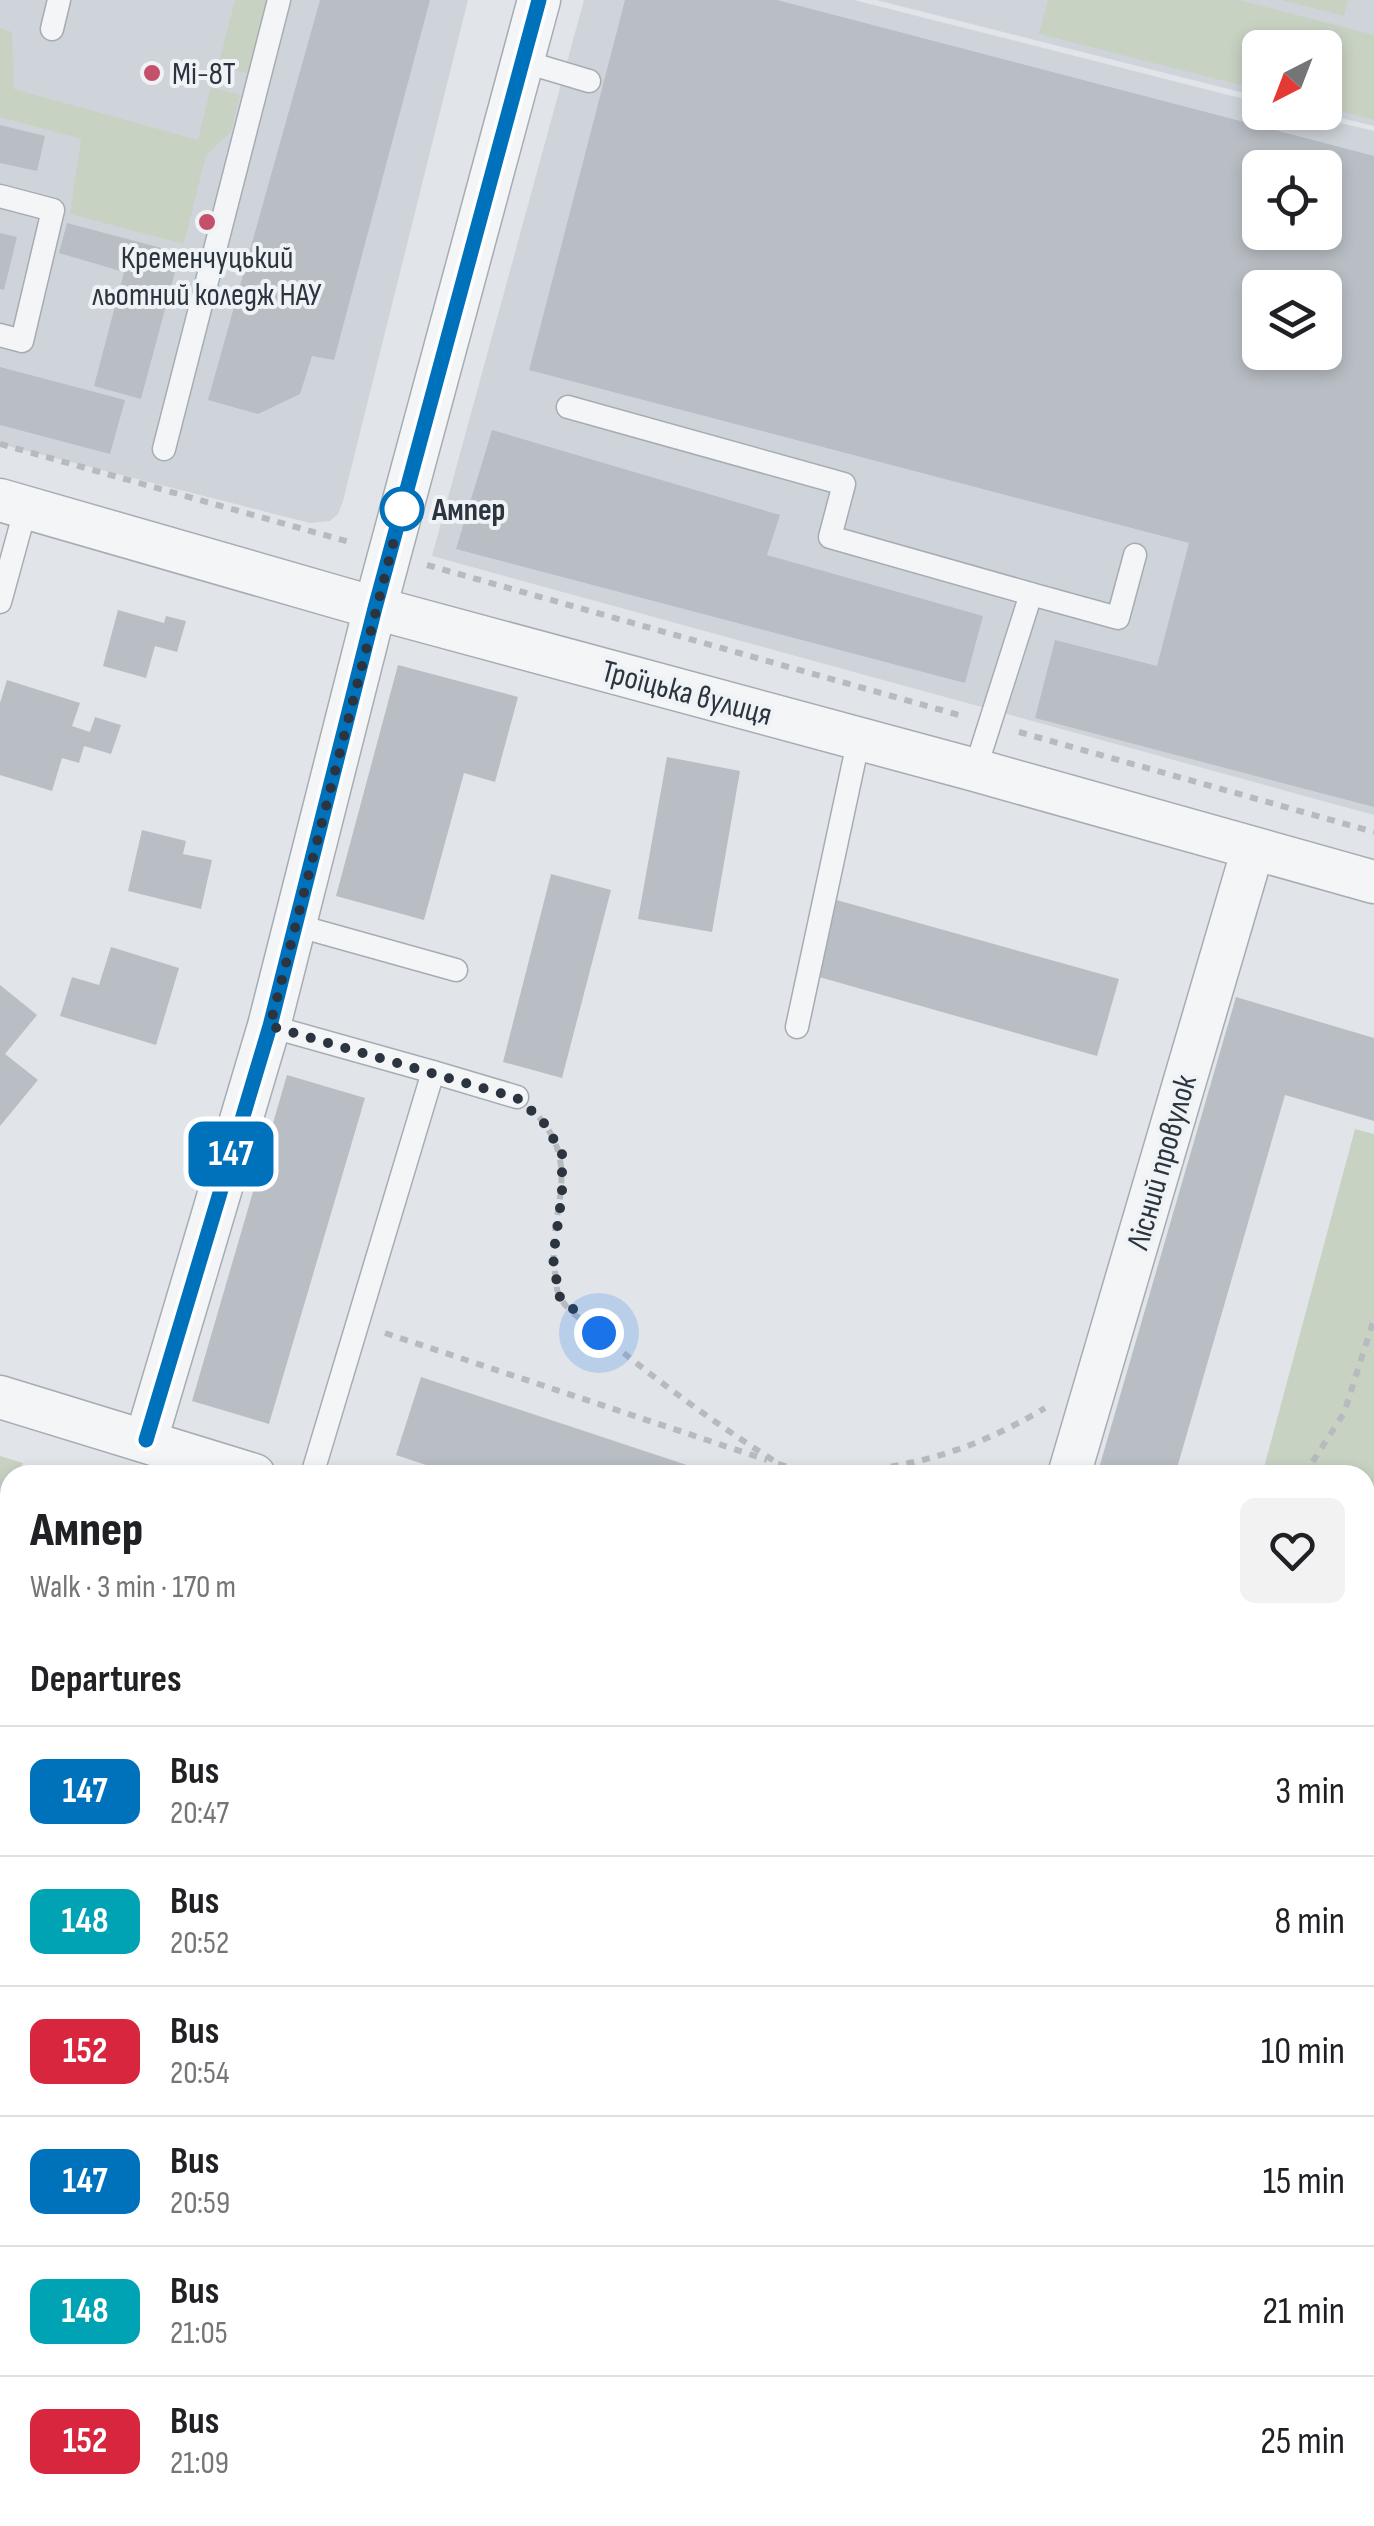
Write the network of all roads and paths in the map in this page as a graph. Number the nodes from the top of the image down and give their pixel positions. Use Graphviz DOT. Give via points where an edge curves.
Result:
graph roads {
  1 [pos="59,0"];
  2 [pos="279,0"];
  3 [pos="539,0"];
  4 [pos="52,29"];
  5 [pos="522,61"];
  6 [pos="589,81"];
  7 [pos="0,196"];
  8 [pos="0,335"];
  9 [pos="568,407"];
  10 [pos="0,444"];
  11 [pos="164,449"];
  12 [pos="13,504"];
  13 [pos="390,554"];
  14 [pos="1135,555"];
  15 [pos="1031,594"];
  16 [pos="0,602"];
  17 [pos="375,608"];
  18 [pos="990,723"];
  19 [pos="859,738"];
  20 [pos="975,770"];
  21 [pos="1374,832"];
  22 [pos="1252,848"];
  23 [pos="1374,882"];
  24 [pos="295,925"];
  25 [pos="456,970"];
  26 [pos="270,1026"];
  27 [pos="797,1027"];
  28 [pos="433,1072"];
  29 [pos="517,1098"];
  30 [pos="1374,1318"];
  31 [pos="359,1324"];
  32 [pos="1100,1369"];
  33 [pos="0,1398"];
  34 [pos="146,1440"];
  35 [pos="779,1464"];
  36 [pos="223,1465"];
  37 [pos="315,1465"];
  38 [pos="782,1465"];
  39 [pos="905,1465"];
  40 [pos="1072,1465"];
  41 [pos="1310,1465"];
  1 -- 4 [label="lane"];
  2 -- 11 [label="lane"];
  3 -- 5 [label="street"];
  5 -- 6 [label="lane"];
  5 -- 13 [label="street"];
  7 -- 8 [label="lane" via="54,210 22,341"];
  9 -- 15 [label="lane" via="844,484 830,537"];
  10 -- 13 [label="path"];
  12 -- 16 [label="lane"];
  12 -- 17 [label="street, Троїцька вулиця"];
  13 -- 17 [label="street"];
  13 -- 18 [label="path"];
  14 -- 15 [label="lane" via="1118,618"];
  15 -- 18 [label="lane"];
  17 -- 19 [label="street, Троїцька вулиця"];
  17 -- 24 [label="street"];
  18 -- 20 [label="lane"];
  18 -- 21 [label="path"];
  19 -- 20 [label="street, Троїцька вулиця"];
  19 -- 27 [label="lane"];
  20 -- 22 [label="street, Троїцька вулиця"];
  22 -- 23 [label="street, Троїцька вулиця"];
  22 -- 32 [label="street, Лісний провулок"];
  24 -- 25 [label="lane"];
  24 -- 26 [label="street"];
  26 -- 28 [label="lane"];
  26 -- 34 [label="street"];
  28 -- 29 [label="lane"];
  28 -- 31 [label="lane"];
  29 -- 35 [label="path" via="542,1120 562,1153 553,1258 559,1296 648,1374"];
  30 -- 41 [label="path" via="1344,1413"];
  31 -- 35 [label="path"];
  31 -- 37 [label="lane"];
  32 -- 39 [label="path" via="980,1442"];
  32 -- 40 [label="street, Лісний провулок"];
  33 -- 34 [label="street"];
  34 -- 36 [label="street"];
  35 -- 38 [label="path"];
}
